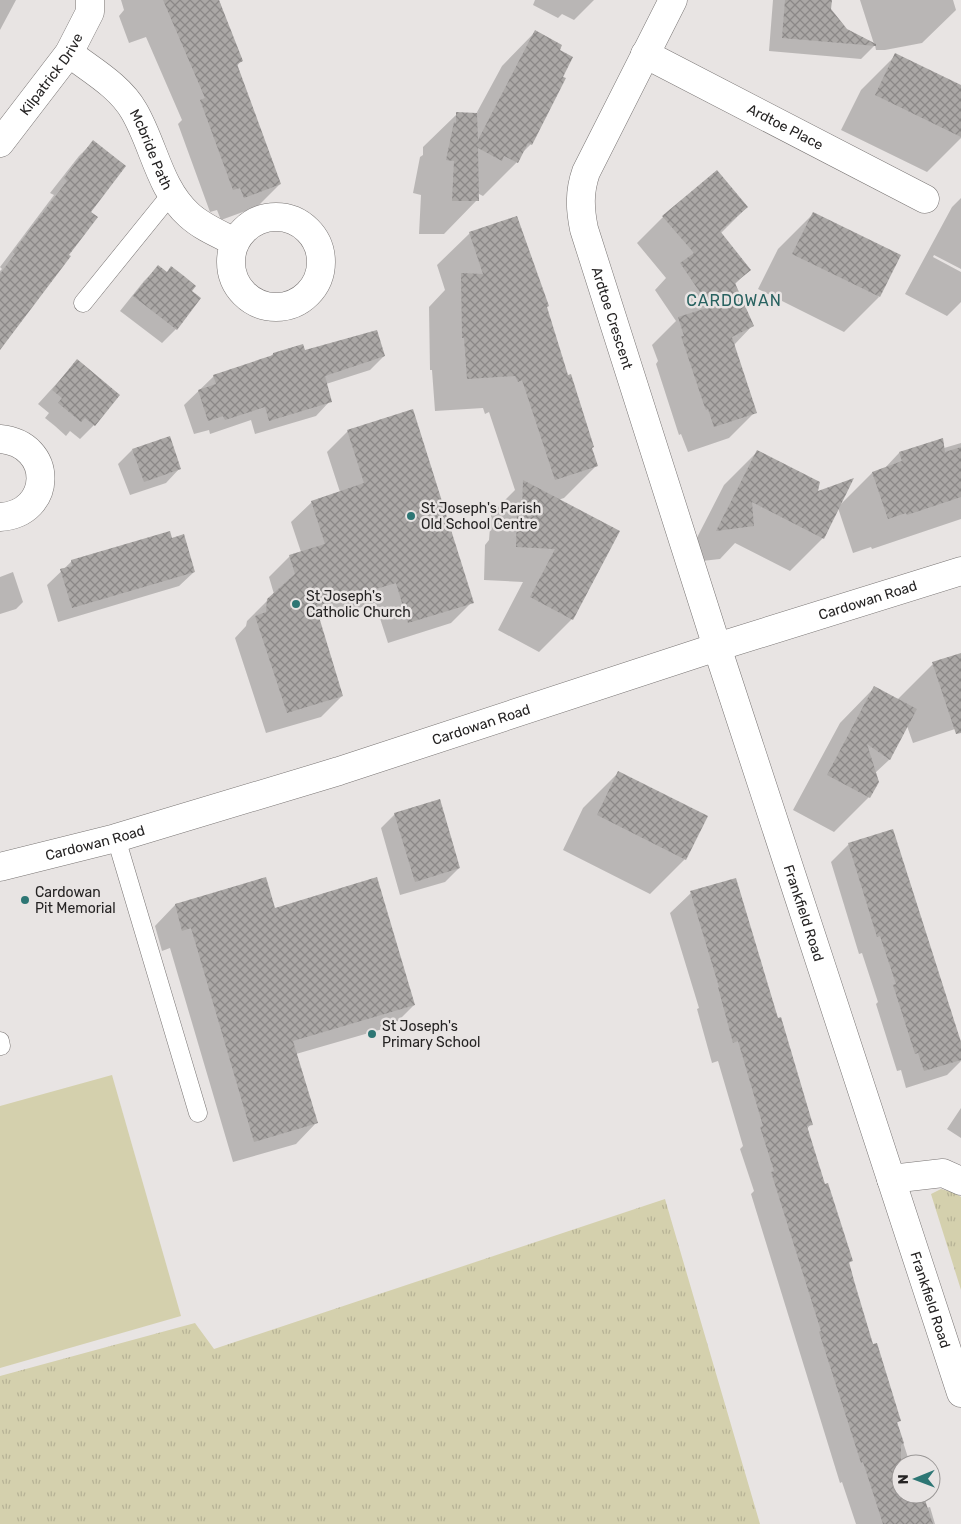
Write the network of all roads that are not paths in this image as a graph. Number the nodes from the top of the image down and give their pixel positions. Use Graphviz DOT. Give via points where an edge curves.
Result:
graph roads {
  1 [pos="90,0"];
  2 [pos="674,0"];
  3 [pos="69,53"];
  4 [pos="645,54"];
  5 [pos="0,143"];
  6 [pos="172,193"];
  7 [pos="925,199"];
  8 [pos="235,242"];
  9 [pos="83,303"];
  10 [pos="0,439"];
  11 [pos="0,517"];
  12 [pos="961,571"];
  13 [pos="717,647"];
  14 [pos="116,838"];
  15 [pos="0,867"];
  16 [pos="198,1113"];
  17 [pos="891,1180"];
  18 [pos="961,1182"];
  19 [pos="961,1393"];
  1 -- 3 [label="street, Kilpatrick Drive" via="90,12"];
  2 -- 4 [label="street, Ardtoe Crescent"];
  3 -- 5 [label="street, Kilpatrick Drive"];
  3 -- 6 [label="street, Mcbride Path" via="122,94 134,110"];
  4 -- 7 [label="street, Ardtoe Place"];
  4 -- 13 [label="street, Ardtoe Crescent" via="586,172 580,206 584,229"];
  6 -- 8 [label="street, Mcbride Path" via="190,216"];
  6 -- 9 [label="lane"];
  10 -- 11 [label="street" via="24,445 33,454 41,478 32,503 22,511"];
  12 -- 13 [label="street, Cardowan Road"];
  13 -- 14 [label="street, Cardowan Road" via="339,771"];
  13 -- 17 [label="street, Frankfield Road"];
  14 -- 15 [label="street, Cardowan Road"];
  14 -- 16 [label="lane"];
  17 -- 18 [label="street" via="943,1173"];
  17 -- 19 [label="street, Frankfield Road"];
}
